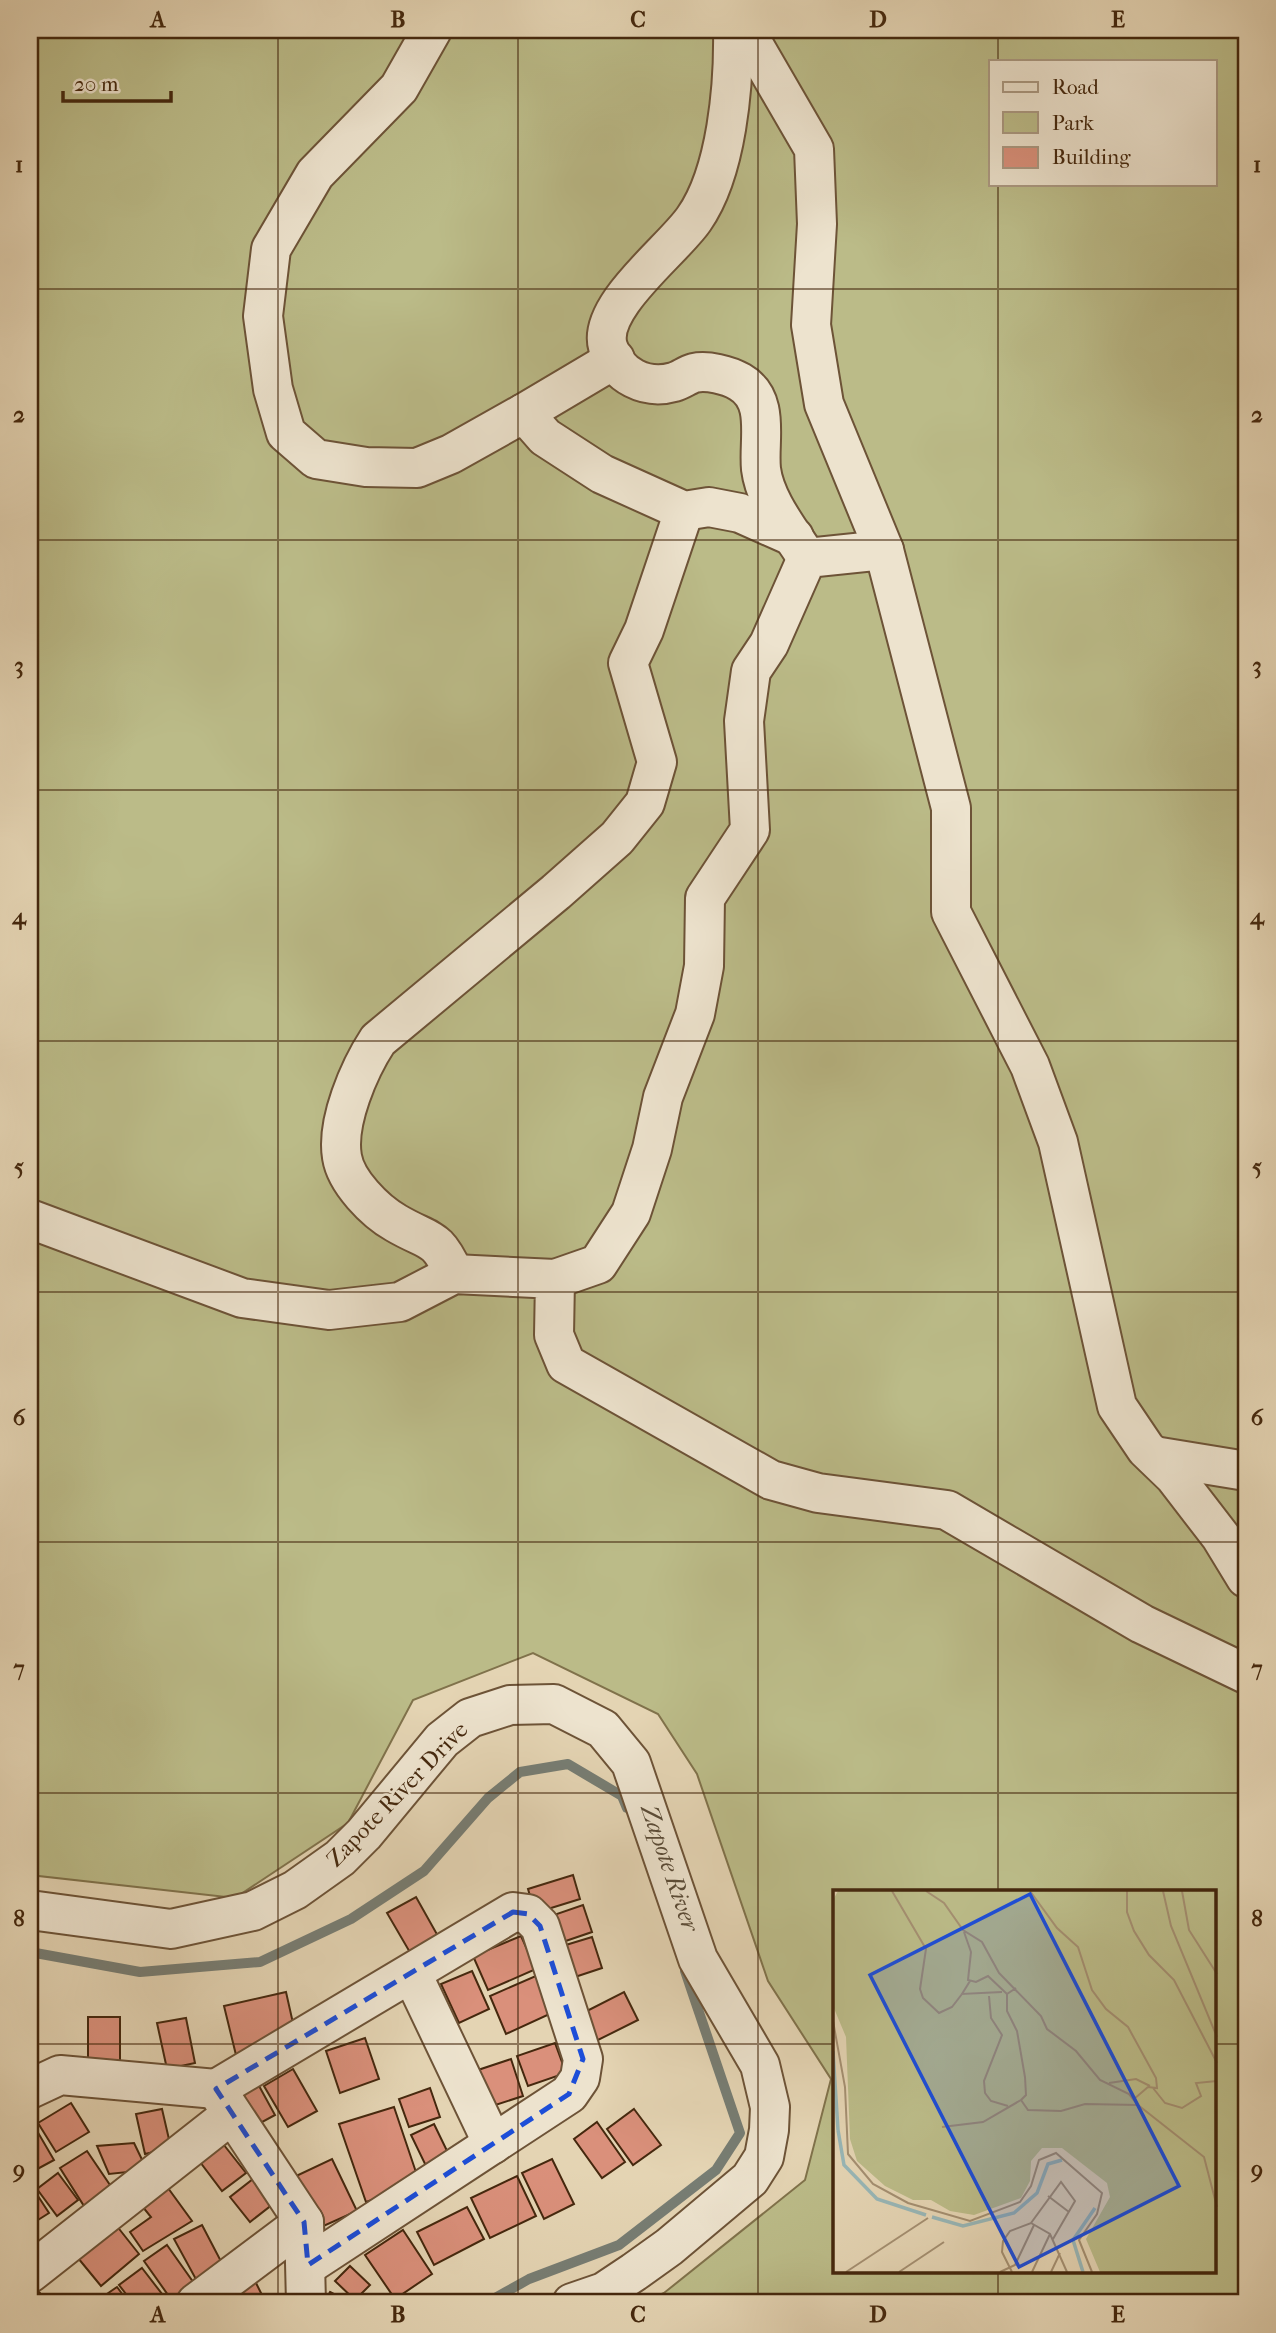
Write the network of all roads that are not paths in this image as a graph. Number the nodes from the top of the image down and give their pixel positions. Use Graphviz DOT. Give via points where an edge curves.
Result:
graph roads {
  1 [pos="432,30"];
  2 [pos="733,30"];
  3 [pos="745,30"];
  4 [pos="615,359"];
  5 [pos="524,413"];
  6 [pos="684,511"];
  7 [pos="801,547"];
  8 [pos="884,550"];
  9 [pos="30,1219"];
  10 [pos="454,1274"];
  11 [pos="555,1279"];
  12 [pos="1153,1456"];
  13 [pos="1246,1471"];
  14 [pos="1246,1578"];
  15 [pos="1246,1674"];
  16 [pos="30,1910"];
  17 [pos="412,1974"];
  18 [pos="30,2089"];
  19 [pos="224,2101"];
  20 [pos="493,2144"];
  21 [pos="304,2222"];
  22 [pos="307,2265"];
  23 [pos="30,2273"];
  24 [pos="196,2303"];
  25 [pos="306,2303"];
  26 [pos="572,2303"];
  1 -- 5 [label="street" via="399,88 315,174 271,249 263,316 273,389 286,433 316,459 366,467 417,468"];
  2 -- 4 [label="street" via="734,70 712,178 695,218 610,319 607,345"];
  3 -- 8 [label="street" via="814,149 817,224 811,325 824,404"];
  4 -- 5 [label="street"];
  4 -- 7 [label="street" via="623,372 647,386 674,382 695,372 720,374 741,383 758,400 761,470 772,501"];
  5 -- 6 [label="street" via="545,437 602,474"];
  6 -- 7 [label="street" via="709,507 740,513"];
  6 -- 10 [label="street" via="644,630 628,663 657,762 645,803 617,838 378,1040 360,1068 345,1119 341,1158 357,1189 395,1222 443,1250"];
  7 -- 8 [label="street"];
  7 -- 11 [label="street" via="769,644 751,671 744,721 750,831 705,898 704,966 695,1014 663,1097 631,1213 598,1264"];
  8 -- 12 [label="street" via="951,808 951,912 1035,1079 1058,1142 1116,1406"];
  9 -- 10 [label="street" via="242,1298 329,1310 400,1302"];
  10 -- 11 [label="street"];
  11 -- 15 [label="street" via="554,1335 566,1364 771,1480 818,1493 947,1510 1142,1623"];
  12 -- 13 [label="street"];
  12 -- 14 [label="street" via="1222,1537"];
  16 -- 26 [label="street, Zapote River Drive" via="171,1929 253,1911 340,1858 442,1740 470,1718 510,1705 554,1704 603,1729 631,1763 698,1959 760,2065 770,2107 769,2130 764,2157 750,2179 642,2266 604,2292"];
  17 -- 19 [label="street"];
  17 -- 20 [label="street"];
  17 -- 20 [label="street" via="513,1912 528,1914 540,1926 583,2059 580,2078 569,2094"];
  18 -- 19 [label="street" via="61,2075"];
  19 -- 21 [label="street"];
  19 -- 23 [label="street"];
  20 -- 22 [label="street"];
  21 -- 22 [label="street"];
  21 -- 24 [label="street"];
  22 -- 25 [label="street"];
}
